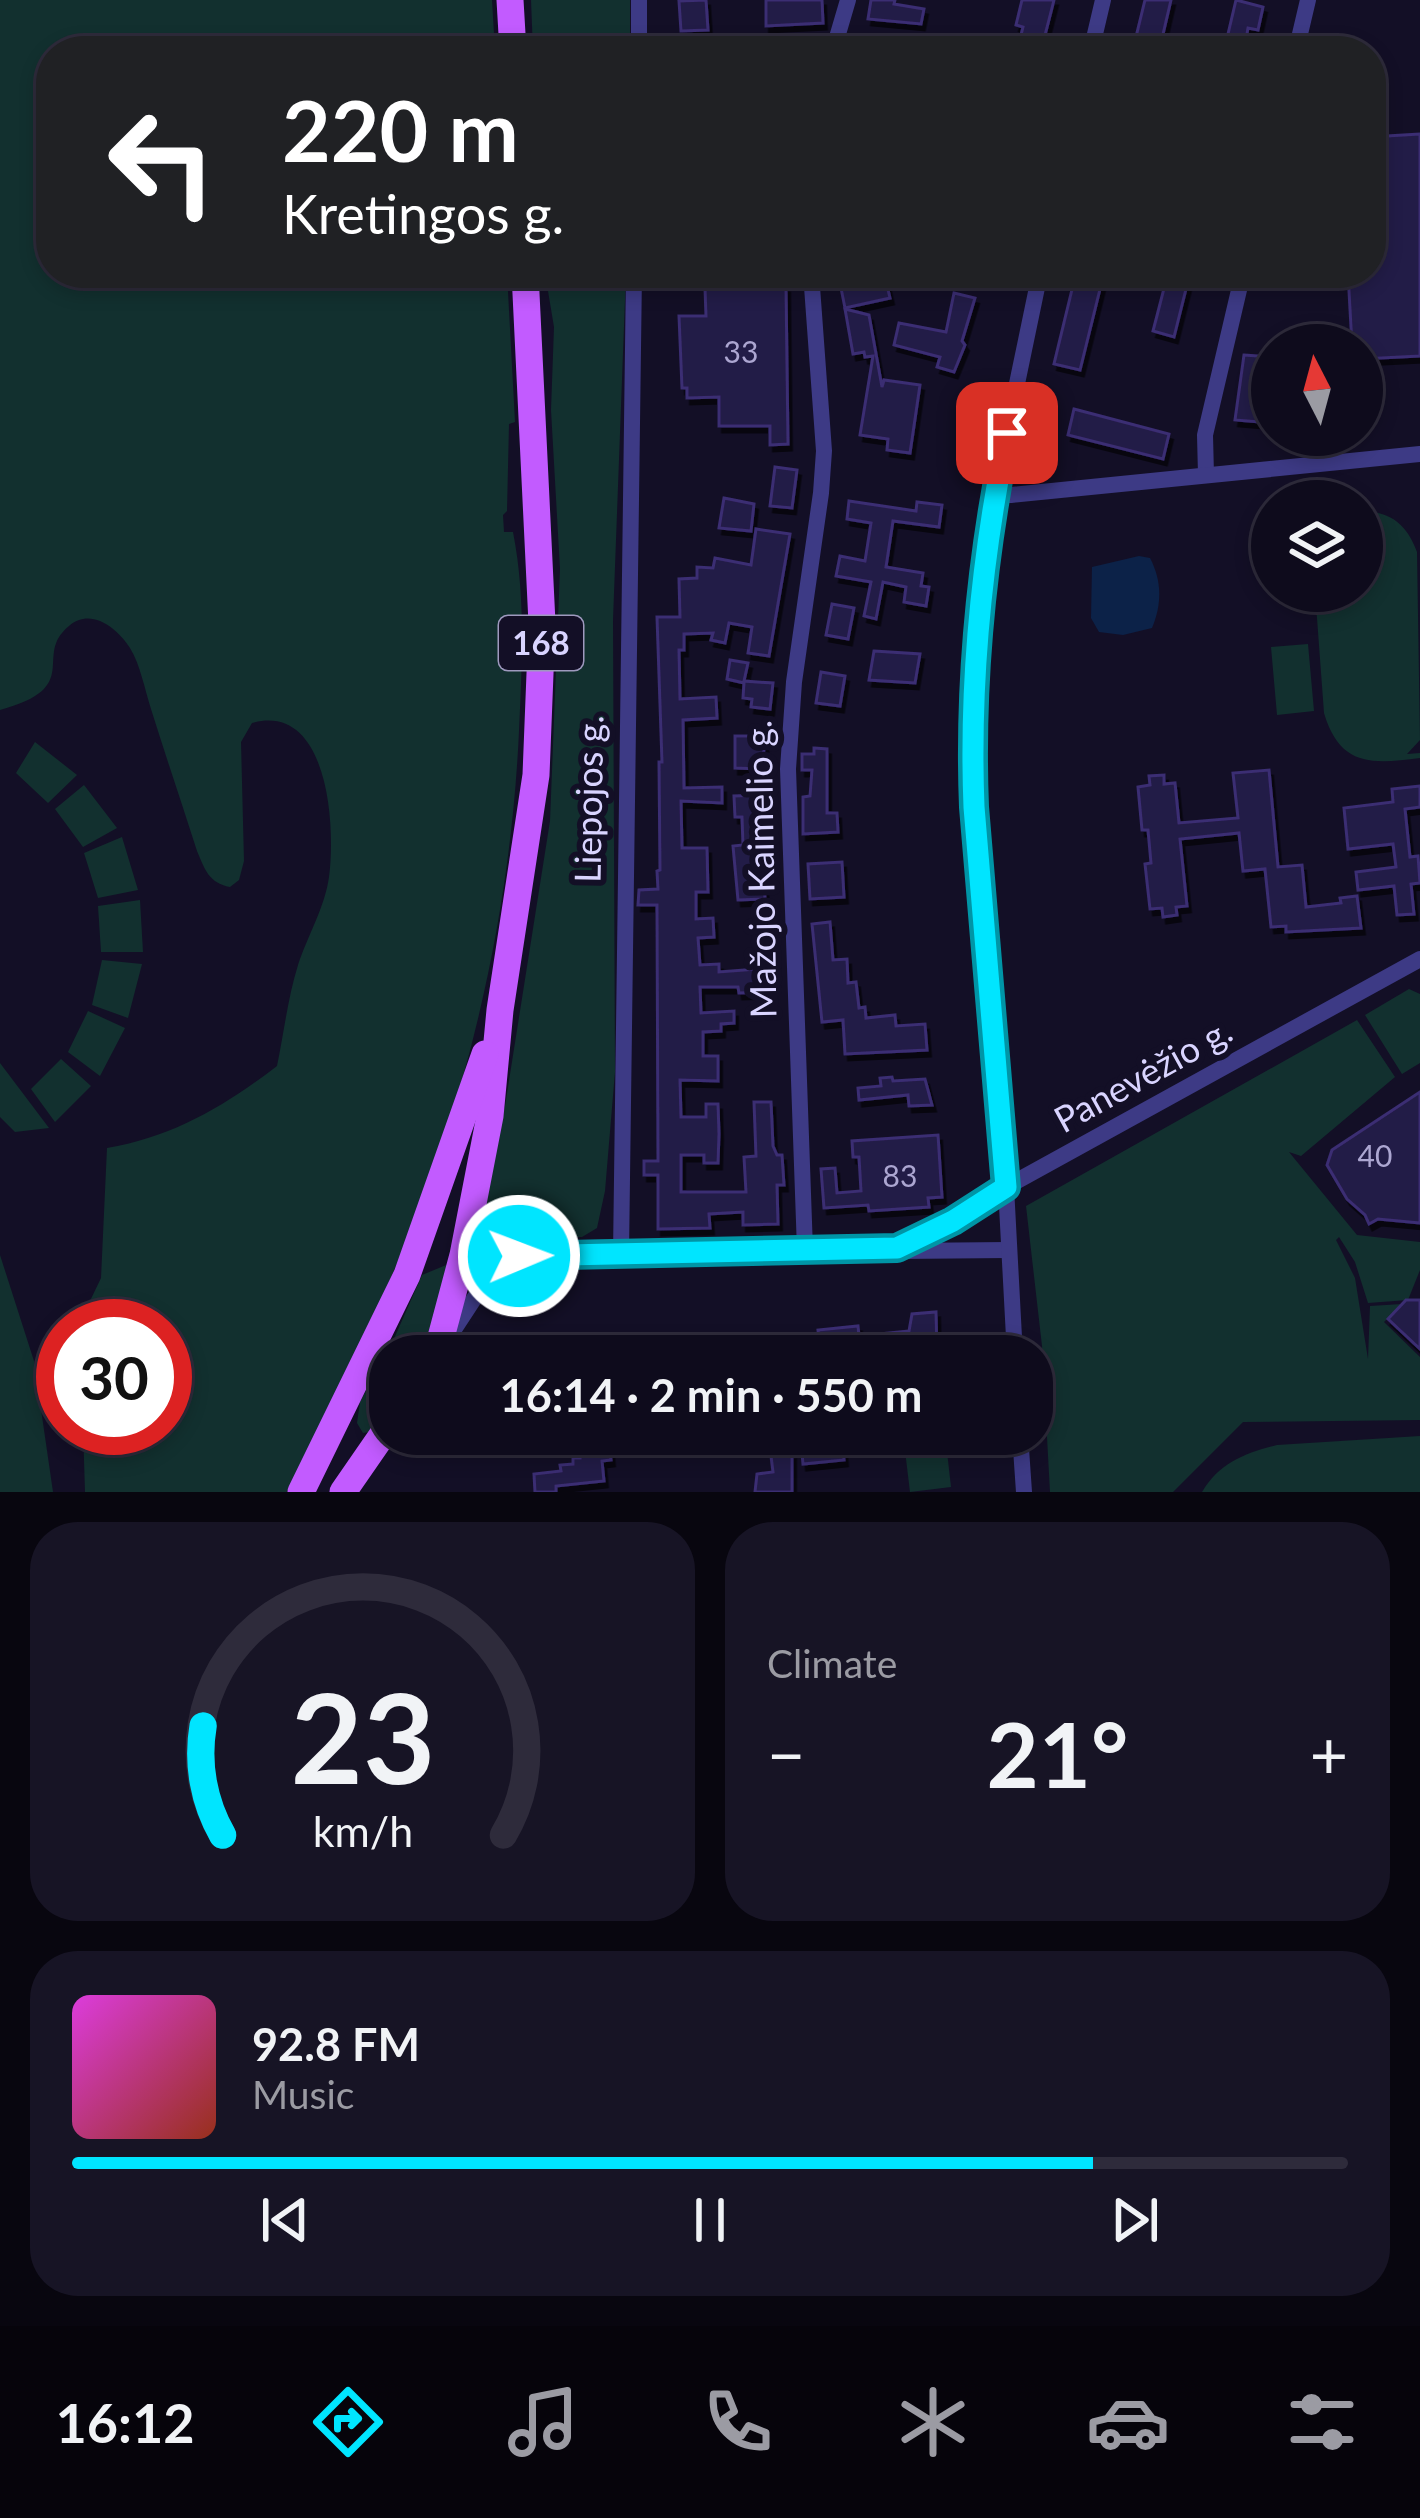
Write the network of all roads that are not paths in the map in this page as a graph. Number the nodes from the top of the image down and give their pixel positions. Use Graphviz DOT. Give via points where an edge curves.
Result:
graph roads {
  1 [pos="510,0"];
  2 [pos="640,0"];
  3 [pos="848,0"];
  4 [pos="1102,0"];
  5 [pos="1308,0"];
  6 [pos="512,36"];
  7 [pos="639,36"];
  8 [pos="837,36"];
  9 [pos="1094,36"];
  10 [pos="1300,36"];
  11 [pos="525,288"];
  12 [pos="634,288"];
  13 [pos="812,288"];
  14 [pos="1037,288"];
  15 [pos="1239,288"];
  16 [pos="1420,454"];
  17 [pos="1206,476"];
  18 [pos="994,492"];
  19 [pos="1420,958"];
  20 [pos="500,1010"];
  21 [pos="449,1161"];
  22 [pos="480,1170"];
  23 [pos="1006,1187"];
  24 [pos="471,1214"];
  25 [pos="897,1248"];
  26 [pos="805,1250"];
  27 [pos="1009,1250"];
  28 [pos="621,1254"];
  29 [pos="463,1255"];
  30 [pos="519,1256"];
  31 [pos="407,1275"];
  32 [pos="442,1335"];
  33 [pos="450,1335"];
  34 [pos="1014,1335"];
  35 [pos="347,1399"];
  36 [pos="369,1452"];
  37 [pos="369,1454"];
  38 [pos="1021,1455"];
  39 [pos="301,1492"];
  40 [pos="343,1492"];
  41 [pos="1024,1492"];
  1 -- 6 [label="main road"];
  2 -- 7 [label="street"];
  3 -- 8 [label="street"];
  4 -- 9 [label="street"];
  5 -- 10 [label="street"];
  11 -- 20 [label="main road, Liepojos g. / 168" via="540,695 526,853"];
  12 -- 28 [label="street, Liepojos g."];
  13 -- 26 [label="street, Mažojo Kaimelio g." via="824,455 788,769"];
  14 -- 18 [label="street"];
  15 -- 17 [label="street" via="1205,435"];
  16 -- 17 [label="street"];
  17 -- 18 [label="street"];
  18 -- 23 [label="street" via="976,654 973,776"];
  19 -- 23 [label="street, Panevėžio g."];
  20 -- 21 [label="main road, Liepojos g. / 168"];
  20 -- 22 [label="main road, Liepojos g. / 168"];
  21 -- 22 [label="main road"];
  21 -- 31 [label="main road, Liepojos g. / 168"];
  22 -- 24 [label="main road, Liepojos g. / 168"];
  23 -- 25 [label="street, Panevėžio g."];
  23 -- 27 [label="street"];
  24 -- 29 [label="main road, Liepojos g. / 168"];
  24 -- 30 [label="street" via="489,1240"];
  25 -- 26 [label="street, Panevėžio g."];
  25 -- 27 [label="street, Panevėžio g."];
  26 -- 28 [label="street, Panevėžio g."];
  27 -- 34 [label="street"];
  28 -- 30 [label="street, Panevėžio g."];
  29 -- 30 [label="street, Panevėžio g."];
  29 -- 31 [label="main road" via="439,1257"];
  29 -- 32 [label="main road, Liepojos g. / 168"];
  30 -- 33 [label="street" via="485,1282"];
  31 -- 35 [label="main road, Liepojos g. / 168"];
  35 -- 36 [label="main road" via="354,1439"];
  35 -- 39 [label="main road, Liepojos g. / 168"];
  37 -- 40 [label="main road"];
  38 -- 41 [label="street"];
}
